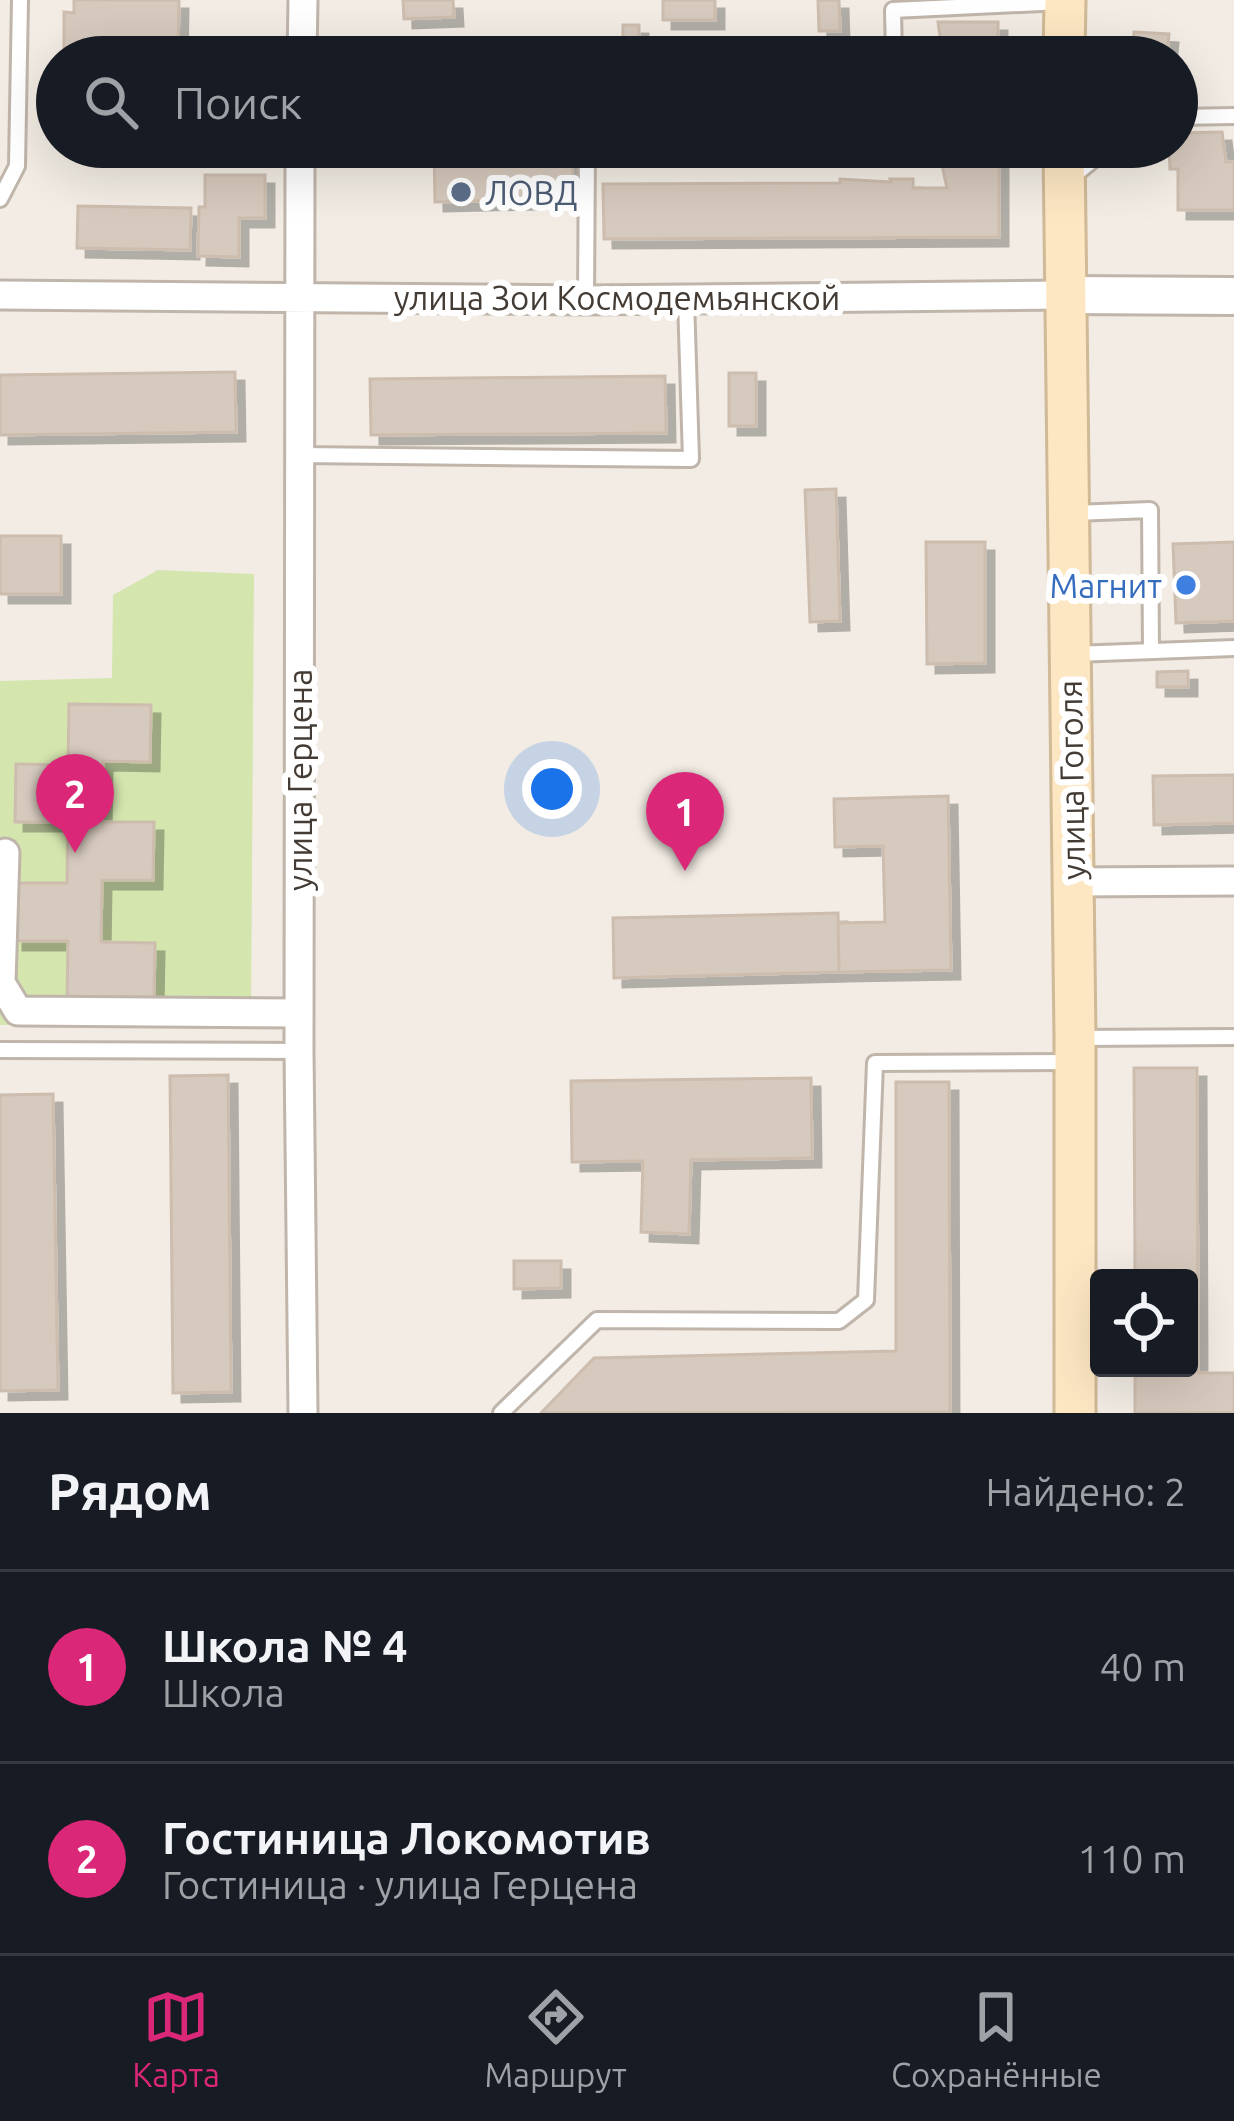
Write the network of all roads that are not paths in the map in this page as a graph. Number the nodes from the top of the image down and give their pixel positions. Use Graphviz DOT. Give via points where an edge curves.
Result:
graph roads {
  1 [pos="20,0"];
  2 [pos="303,0"];
  3 [pos="1065,1"];
  4 [pos="302,36"];
  5 [pos="894,36"];
  6 [pos="1064,36"];
  7 [pos="1234,116"];
  8 [pos="1198,117"];
  9 [pos="300,168"];
  10 [pos="588,168"];
  11 [pos="1064,168"];
  12 [pos="0,199"];
  13 [pos="0,295"];
  14 [pos="1063,295"];
  15 [pos="1234,296"];
  16 [pos="298,297"];
  17 [pos="686,298"];
  18 [pos="586,300"];
  19 [pos="298,455"];
  20 [pos="1067,513"];
  21 [pos="1234,648"];
  22 [pos="1150,651"];
  23 [pos="1069,655"];
  24 [pos="5,853"];
  25 [pos="1234,881"];
  26 [pos="1072,882"];
  27 [pos="299,1013"];
  28 [pos="1234,1036"];
  29 [pos="0,1050"];
  30 [pos="1075,1050"];
  31 [pos="299,1051"];
  32 [pos="303,1413"];
  33 [pos="501,1413"];
  34 [pos="1076,1413"];
  1 -- 12 [label="lane" via="17,166"];
  2 -- 4 [label="street"];
  3 -- 5 [label="lane" via="893,10"];
  3 -- 6 [label="main road"];
  7 -- 8 [label="lane"];
  9 -- 16 [label="street, улица Герцена"];
  10 -- 18 [label="lane"];
  11 -- 14 [label="main road, улица Гоголя"];
  13 -- 16 [label="street, улица Зои Космодемьянской"];
  14 -- 15 [label="street, улица Зои Космодемьянской"];
  14 -- 17 [label="street, улица Зои Космодемьянской"];
  14 -- 20 [label="main road, улица Гоголя"];
  16 -- 18 [label="street, улица Зои Космодемьянской"];
  16 -- 19 [label="street, улица Герцена"];
  17 -- 18 [label="street, улица Зои Космодемьянской"];
  17 -- 19 [label="lane" via="691,458"];
  19 -- 27 [label="street, улица Герцена"];
  20 -- 22 [label="lane" via="1150,510"];
  20 -- 23 [label="main road, улица Гоголя"];
  21 -- 22 [label="lane"];
  22 -- 23 [label="lane"];
  23 -- 26 [label="main road, улица Гоголя"];
  24 -- 27 [label="street" via="1,983 18,1012"];
  25 -- 26 [label="street"];
  26 -- 30 [label="main road, улица Гоголя"];
  27 -- 31 [label="street, улица Герцена"];
  28 -- 30 [label="lane"];
  29 -- 31 [label="lane"];
  30 -- 33 [label="lane" via="875,1063 866,1300 839,1321 597,1320"];
  30 -- 34 [label="main road, улица Гоголя"];
  31 -- 32 [label="street, улица Герцена"];
}
